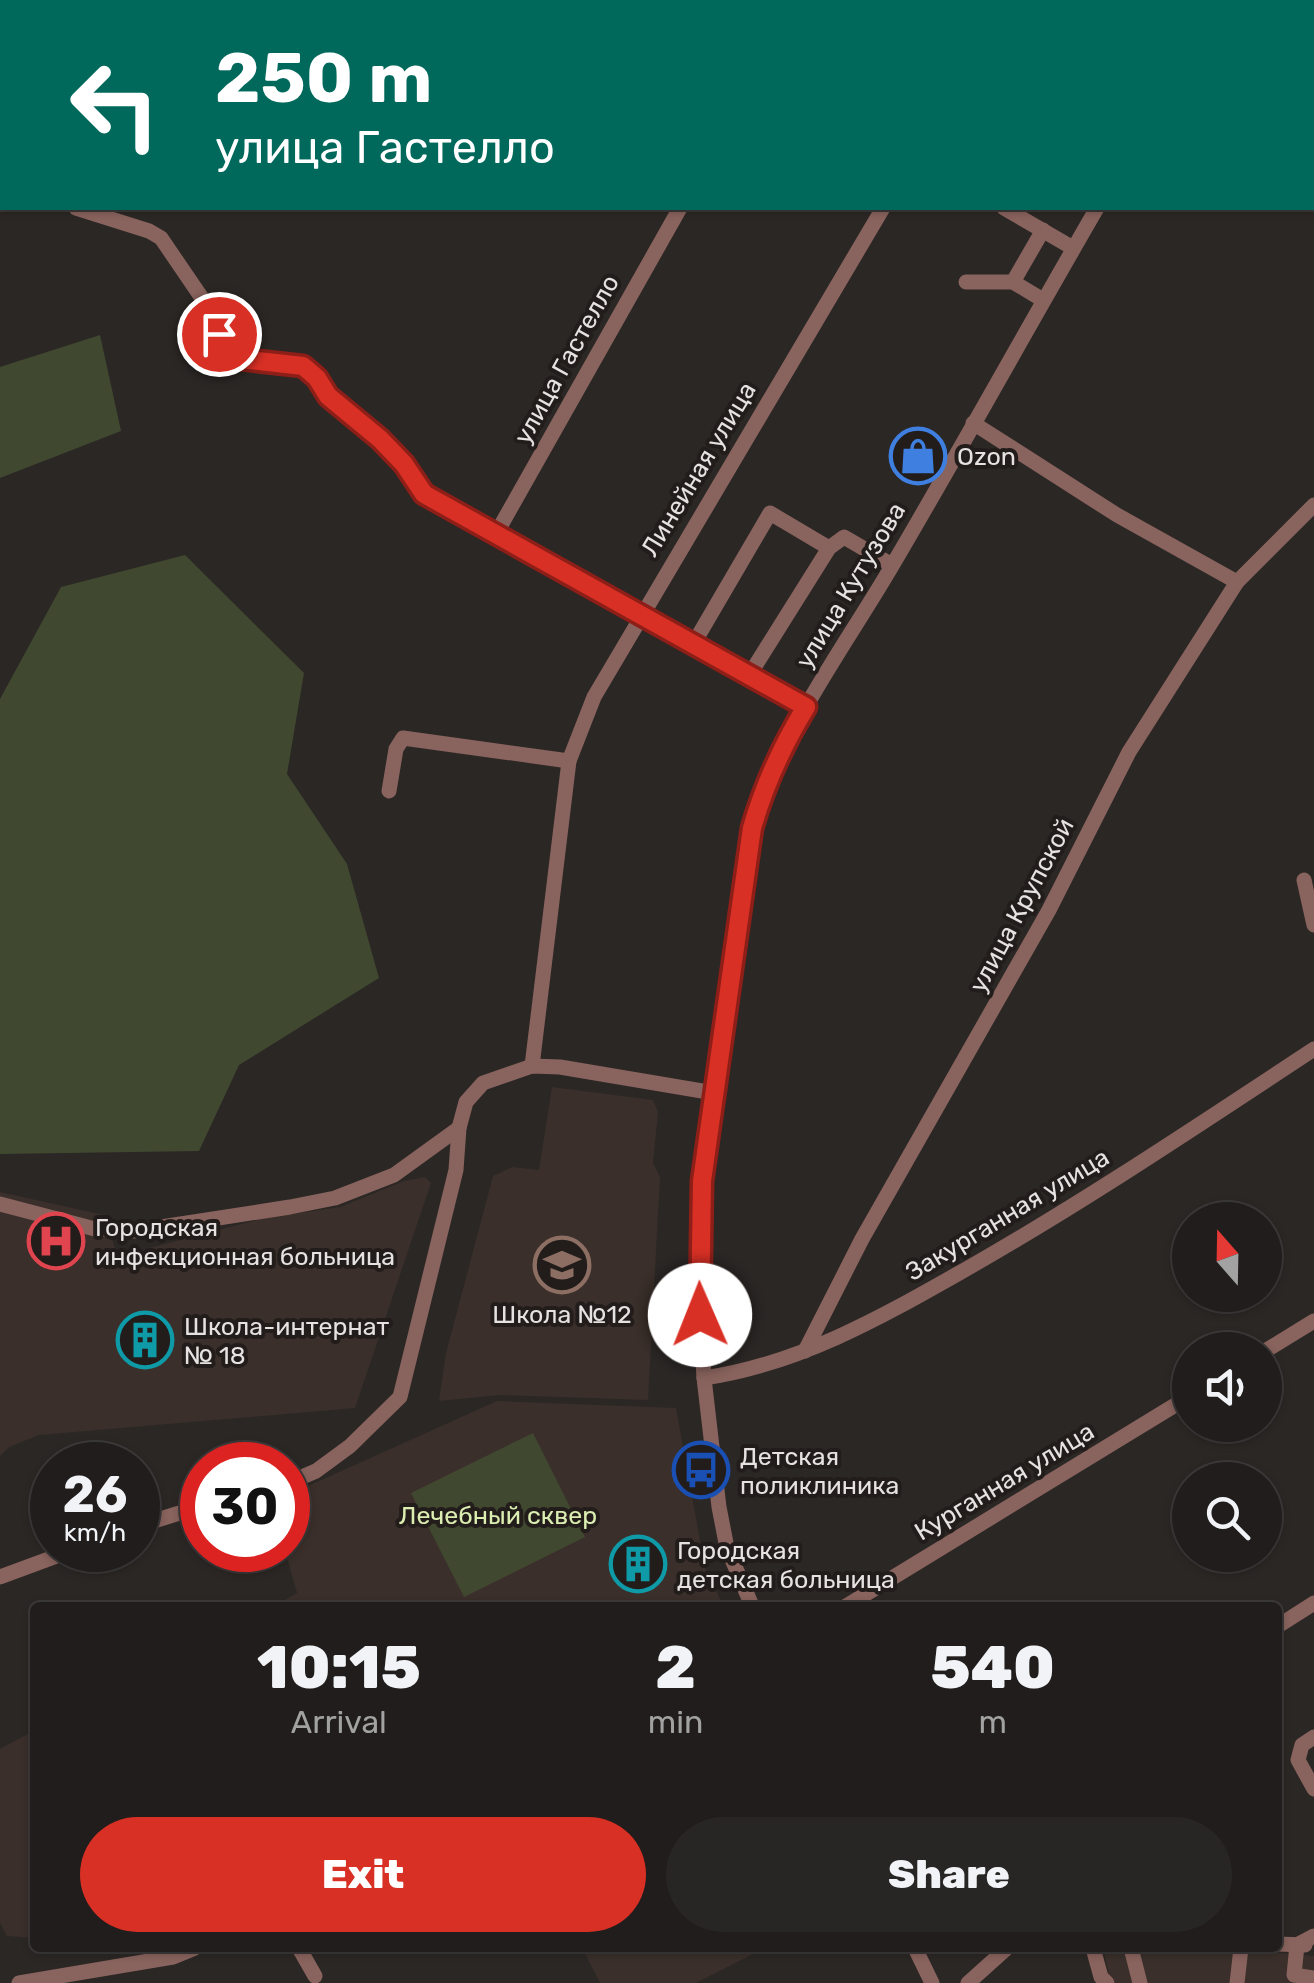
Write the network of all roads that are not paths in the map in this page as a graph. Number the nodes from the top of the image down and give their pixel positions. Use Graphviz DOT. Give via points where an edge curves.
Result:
graph roads {
  1 [pos="83,210"];
  2 [pos="679,210"];
  3 [pos="882,210"];
  4 [pos="1008,210"];
  5 [pos="1095,210"];
  6 [pos="1043,230"];
  7 [pos="1074,248"];
  8 [pos="966,282"];
  9 [pos="1013,282"];
  10 [pos="1044,300"];
  11 [pos="973,423"];
  12 [pos="1314,505"];
  13 [pos="496,534"];
  14 [pos="829,548"];
  15 [pos="892,565"];
  16 [pos="1238,582"];
  17 [pos="642,613"];
  18 [pos="694,643"];
  19 [pos="750,674"];
  20 [pos="806,707"];
  21 [pos="569,761"];
  22 [pos="390,791"];
  23 [pos="1304,880"];
  24 [pos="1314,925"];
  25 [pos="1314,1049"];
  26 [pos="532,1066"];
  27 [pos="714,1092"];
  28 [pos="459,1128"];
  29 [pos="419,1158"];
  30 [pos="412,1179"];
  31 [pos="0,1204"];
  32 [pos="1314,1320"];
  33 [pos="1282,1340"];
  34 [pos="805,1352"];
  35 [pos="704,1378"];
  36 [pos="1172,1407"];
  37 [pos="310,1474"];
  38 [pos="30,1566"];
  39 [pos="0,1577"];
  40 [pos="750,1602"];
  41 [pos="853,1602"];
  42 [pos="1314,1603"];
  43 [pos="1282,1623"];
  44 [pos="1314,1737"];
  45 [pos="1314,1790"];
  46 [pos="1314,1936"];
  47 [pos="1306,1945"];
  48 [pos="185,1952"];
  49 [pos="300,1952"];
  50 [pos="917,1952"];
  51 [pos="1003,1952"];
  52 [pos="1094,1952"];
  53 [pos="1132,1952"];
  54 [pos="1241,1952"];
  55 [pos="315,1976"];
  56 [pos="1314,1978"];
  57 [pos="19,1983"];
  58 [pos="932,1983"];
  59 [pos="968,1983"];
  60 [pos="1107,1983"];
  61 [pos="1140,1983"];
  62 [pos="1237,1983"];
  1 -- 13 [label="street" via="161,238 232,353 303,366 392,451 424,494"];
  2 -- 13 [label="street, улица Гастелло"];
  3 -- 17 [label="street, Линейная улица"];
  4 -- 6 [label="street"];
  5 -- 7 [label="street, улица Кутузова"];
  6 -- 7 [label="street"];
  6 -- 9 [label="street"];
  7 -- 10 [label="street, улица Кутузова"];
  8 -- 9 [label="street"];
  9 -- 10 [label="street"];
  10 -- 11 [label="street, улица Кутузова"];
  11 -- 15 [label="street, улица Кутузова"];
  11 -- 16 [label="street"];
  12 -- 16 [label="street, улица Крупской"];
  13 -- 17 [label="street"];
  14 -- 15 [label="street" via="844,536"];
  14 -- 18 [label="street" via="770,513"];
  14 -- 19 [label="street"];
  15 -- 20 [label="street, улица Кутузова"];
  16 -- 34 [label="street, улица Крупской" via="1129,752"];
  17 -- 18 [label="street"];
  17 -- 21 [label="street, Линейная улица" via="594,697"];
  18 -- 19 [label="street"];
  19 -- 20 [label="street"];
  20 -- 27 [label="street, улица Кутузова" via="782,746 752,828"];
  21 -- 22 [label="street" via="404,738"];
  21 -- 26 [label="street, Линейная улица"];
  23 -- 24 [label="street"];
  25 -- 34 [label="street, Закурганная улица" via="1072,1208 868,1325"];
  26 -- 27 [label="street"];
  26 -- 28 [label="street" via="483,1082 466,1102"];
  27 -- 35 [label="street, улица Кутузова" via="698,1292"];
  28 -- 29 [label="street"];
  28 -- 37 [label="street" via="456,1170 400,1397"];
  29 -- 30 [label="street"];
  29 -- 31 [label="street" via="335,1198 135,1231"];
  32 -- 33 [label="street"];
  34 -- 35 [label="street, Закурганная улица"];
  35 -- 40 [label="street, улица Кутузова" via="727,1548"];
  36 -- 41 [label="street, Курганная улица"];
  38 -- 39 [label="street"];
  42 -- 43 [label="street"];
  44 -- 45 [label="street" via="1302,1745 1298,1760"];
  46 -- 47 [label="street"];
  47 -- 56 [label="street" via="1294,1975"];
  48 -- 57 [label="street"];
  49 -- 55 [label="street"];
  50 -- 58 [label="street"];
  51 -- 59 [label="street"];
  52 -- 60 [label="street"];
  53 -- 61 [label="street"];
  54 -- 62 [label="street"];
}
